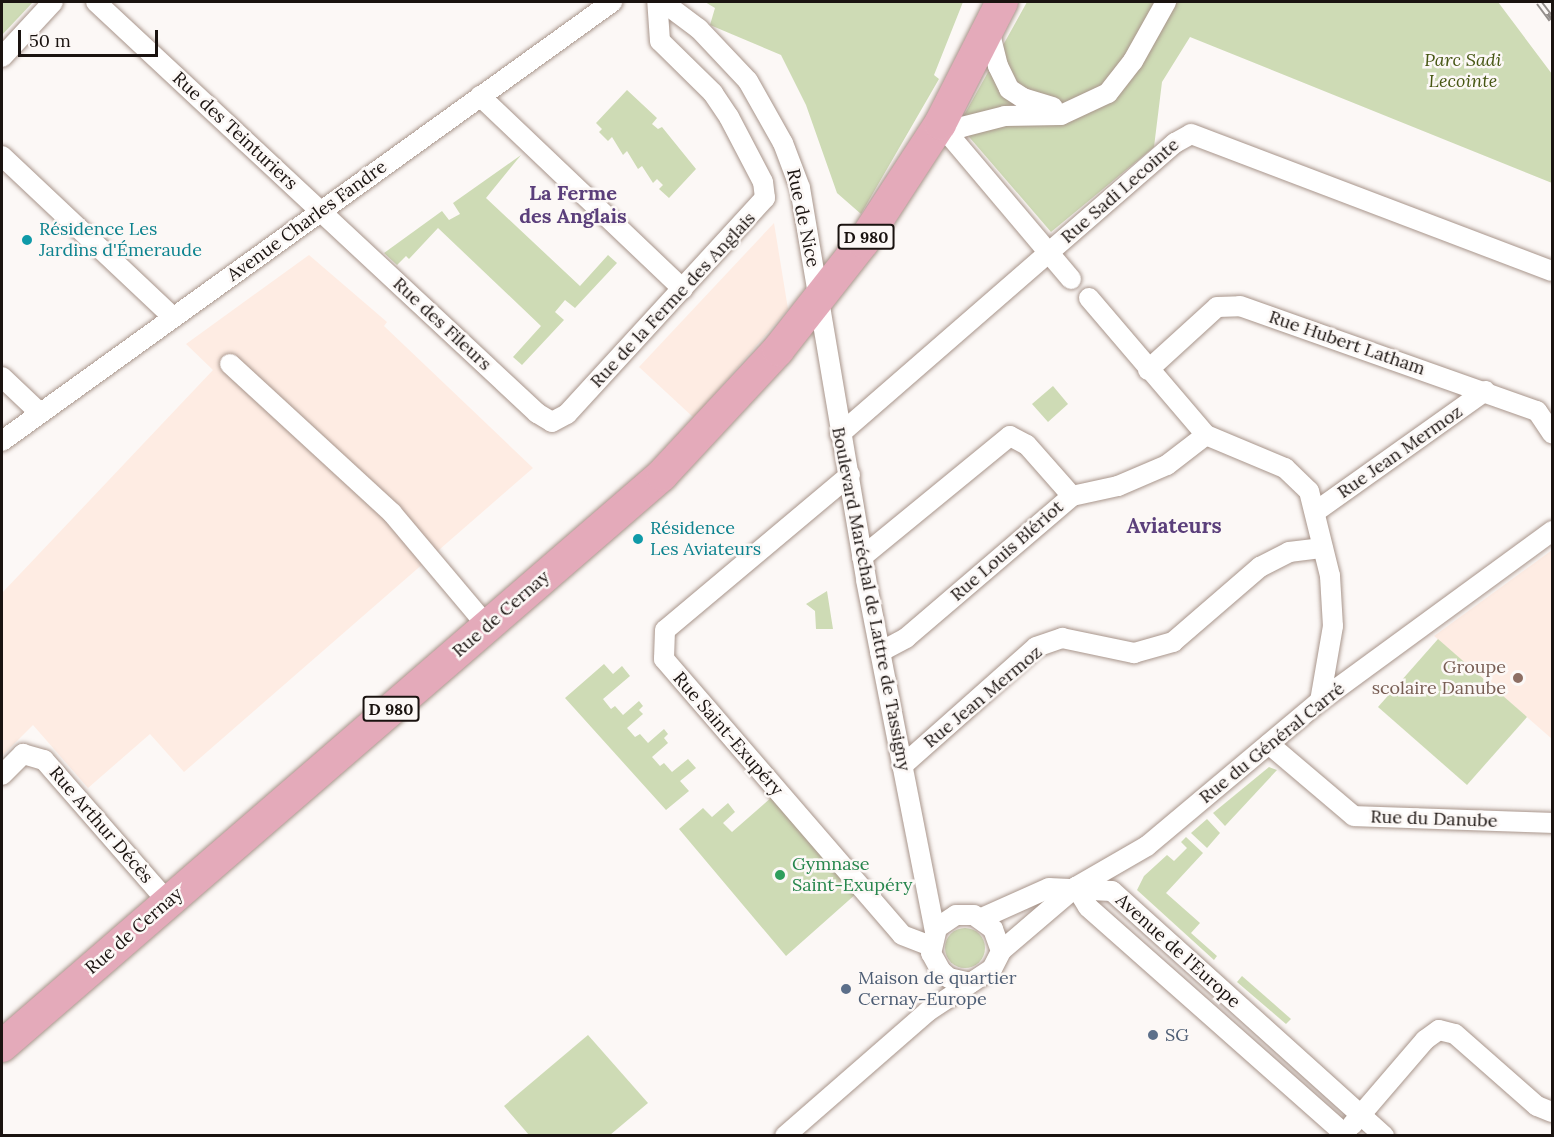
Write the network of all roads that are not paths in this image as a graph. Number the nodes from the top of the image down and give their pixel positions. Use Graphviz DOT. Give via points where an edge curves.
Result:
graph roads {
  1 [pos="53,2"];
  2 [pos="96,2"];
  3 [pos="612,2"];
  4 [pos="657,2"];
  5 [pos="663,2"];
  6 [pos="1002,2"];
  7 [pos="1166,2"];
  8 [pos="989,30"];
  9 [pos="2,57"];
  10 [pos="480,96"];
  11 [pos="1083,106"];
  12 [pos="940,124"];
  13 [pos="2,156"];
  14 [pos="321,211"];
  15 [pos="1049,252"];
  16 [pos="1552,271"];
  17 [pos="1071,279"];
  18 [pos="683,289"];
  19 [pos="1089,298"];
  20 [pos="818,303"];
  21 [pos="173,317"];
  22 [pos="230,364"];
  23 [pos="1148,370"];
  24 [pos="2,377"];
  25 [pos="1485,391"];
  26 [pos="40,413"];
  27 [pos="567,414"];
  28 [pos="1552,433"];
  29 [pos="840,434"];
  30 [pos="1206,435"];
  31 [pos="2,441"];
  32 [pos="850,475"];
  33 [pos="1072,496"];
  34 [pos="1315,512"];
  35 [pos="1552,531"];
  36 [pos="1323,548"];
  37 [pos="862,557"];
  38 [pos="487,626"];
  39 [pos="880,652"];
  40 [pos="1320,701"];
  41 [pos="1269,744"];
  42 [pos="902,766"];
  43 [pos="2,776"];
  44 [pos="1552,823"];
  45 [pos="1076,887"];
  46 [pos="928,894"];
  47 [pos="168,902"];
  48 [pos="954,916"];
  49 [pos="982,918"];
  50 [pos="933,939"];
  51 [pos="1001,951"];
  52 [pos="940,971"];
  53 [pos="970,982"];
  54 [pos="927,1012"];
  55 [pos="2,1046"];
  56 [pos="1552,1112"];
  57 [pos="1359,1116"];
  58 [pos="1345,1135"];
  59 [pos="785,1136"];
  60 [pos="1384,1136"];
  1 -- 9 [label="street"];
  2 -- 14 [label="street, Rue des Teinturiers"];
  3 -- 10 [label="street, Avenue Charles Fandre"];
  4 -- 18 [label="street, Rue de la Ferme des Anglais" via="660,41 713,93 763,182 765,198"];
  5 -- 20 [label="street, Rue de Nice" via="699,28 734,63 783,143 807,215"];
  6 -- 8 [label="main road, D 980"];
  7 -- 11 [label="street" via="1133,61 1108,93"];
  8 -- 11 [label="street" via="998,66 1009,89 1036,104"];
  8 -- 12 [label="main road, D 980"];
  10 -- 14 [label="street, Avenue Charles Fandre"];
  10 -- 18 [label="street"];
  11 -- 12 [label="street" via="1061,115 1005,116 962,127"];
  12 -- 15 [label="street"];
  12 -- 20 [label="main road, Rue de Cernay / D 980" via="913,170"];
  13 -- 21 [label="street"];
  14 -- 21 [label="street, Avenue Charles Fandre"];
  14 -- 27 [label="street, Rue des Fileurs" via="537,413 552,422"];
  15 -- 16 [label="street, Rue Sadi Lecointe" via="1175,143 1191,134"];
  15 -- 17 [label="street"];
  15 -- 29 [label="street, Rue Sadi Lecointe"];
  18 -- 27 [label="street, Rue de la Ferme des Anglais"];
  19 -- 23 [label="street"];
  20 -- 29 [label="street, Boulevard Maréchal de Lattre de Tassigny"];
  20 -- 38 [label="main road, Rue de Cernay / D 980" via="662,475"];
  21 -- 26 [label="street, Avenue Charles Fandre"];
  22 -- 38 [label="street" via="392,513"];
  23 -- 25 [label="street, Rue Hubert Latham" via="1217,307 1240,306"];
  23 -- 30 [label="street"];
  24 -- 26 [label="street"];
  25 -- 28 [label="street, Rue Hubert Latham" via="1537,411"];
  25 -- 34 [label="street, Rue Jean Mermoz"];
  26 -- 31 [label="street, Avenue Charles Fandre"];
  29 -- 32 [label="street, Boulevard Maréchal de Lattre de Tassigny"];
  30 -- 33 [label="street, Rue Louis Blériot" via="1167,465 1118,486"];
  30 -- 34 [label="street" via="1285,468 1309,491"];
  32 -- 37 [label="street, Boulevard Maréchal de Lattre de Tassigny"];
  32 -- 50 [label="street, Rue Saint-Exupéry" via="665,630 664,659 902,934"];
  33 -- 37 [label="street" via="1027,446 1010,436"];
  33 -- 39 [label="street, Rue Louis Blériot" via="906,638"];
  34 -- 36 [label="street"];
  35 -- 40 [label="street, Rue du Général Carré"];
  36 -- 40 [label="street" via="1330,576 1333,626"];
  36 -- 42 [label="street, Rue Jean Mermoz" via="1289,552 1260,567 1173,642 1134,653 1062,639 1036,647"];
  37 -- 39 [label="street, Boulevard Maréchal de Lattre de Tassigny"];
  38 -- 47 [label="main road, Rue de Cernay / D 980"];
  39 -- 42 [label="street, Boulevard Maréchal de Lattre de Tassigny"];
  40 -- 41 [label="street, Rue du Général Carré"];
  41 -- 44 [label="street, Rue du Danube" via="1354,816"];
  41 -- 45 [label="street, Rue du Général Carré" via="1147,846"];
  42 -- 46 [label="street, Boulevard Maréchal de Lattre de Tassigny"];
  43 -- 47 [label="street, Rue Arthur Décès" via="23,754 44,760"];
  45 -- 49 [label="street, Rue du Général Carré" via="1049,888"];
  45 -- 51 [label="street, Rue du Général Carré"];
  45 -- 57 [label="street, Avenue de l'Europe" via="1112,891"];
  45 -- 58 [label="street, Avenue de l'Europe" via="1088,907"];
  46 -- 48 [label="street"];
  46 -- 50 [label="street, Boulevard Maréchal de Lattre de Tassigny"];
  47 -- 55 [label="main road, Rue de Cernay / D 980"];
  48 -- 49 [label="street"];
  48 -- 50 [label="street"];
  49 -- 51 [label="street" via="993,929"];
  50 -- 52 [label="street"];
  51 -- 53 [label="street" via="992,969"];
  52 -- 53 [label="street" via="949,978"];
  52 -- 54 [label="street"];
  53 -- 54 [label="street"];
  54 -- 59 [label="street"];
  56 -- 57 [label="street" via="1537,1106 1455,1034 1439,1030 1425,1040"];
  57 -- 58 [label="street"];
  57 -- 60 [label="street, Avenue de l'Europe"];
}
